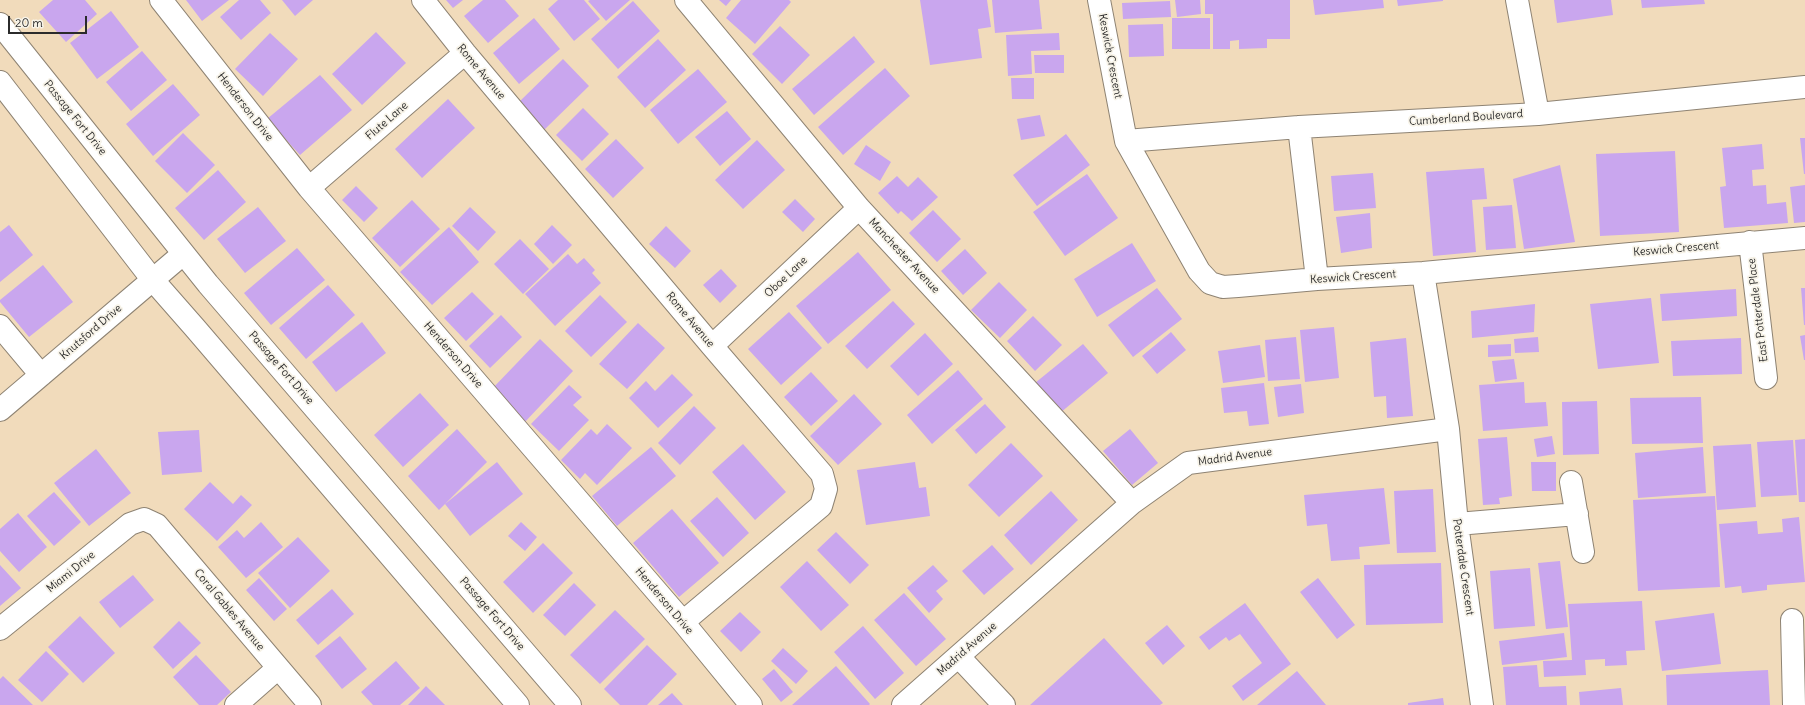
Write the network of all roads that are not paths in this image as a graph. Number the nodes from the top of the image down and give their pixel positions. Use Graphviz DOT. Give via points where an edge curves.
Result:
graph roads {
  1 [pos="161,0"];
  2 [pos="423,0"];
  3 [pos="686,0"];
  4 [pos="1099,0"];
  5 [pos="1517,0"];
  6 [pos="0,24"];
  7 [pos="465,53"];
  8 [pos="0,82"];
  9 [pos="1805,88"];
  10 [pos="1538,114"];
  11 [pos="1299,127"];
  12 [pos="1126,140"];
  13 [pos="309,188"];
  14 [pos="860,208"];
  15 [pos="1805,238"];
  16 [pos="1750,242"];
  17 [pos="183,254"];
  18 [pos="1423,273"];
  19 [pos="152,279"];
  20 [pos="1317,279"];
  21 [pos="0,326"];
  22 [pos="712,346"];
  23 [pos="41,375"];
  24 [pos="1766,378"];
  25 [pos="0,410"];
  26 [pos="1448,428"];
  27 [pos="1571,482"];
  28 [pos="1132,503"];
  29 [pos="1577,514"];
  30 [pos="144,519"];
  31 [pos="1457,524"];
  32 [pos="1583,552"];
  33 [pos="1792,620"];
  34 [pos="683,622"];
  35 [pos="0,629"];
  36 [pos="959,657"];
  37 [pos="278,668"];
  38 [pos="236,705"];
  39 [pos="310,705"];
  40 [pos="518,705"];
  41 [pos="570,705"];
  42 [pos="751,705"];
  43 [pos="903,705"];
  44 [pos="1004,705"];
  45 [pos="1482,705"];
  46 [pos="1794,705"];
  1 -- 13 [label="street, Henderson Drive"];
  2 -- 7 [label="street, Rome Avenue"];
  3 -- 14 [label="street, Manchester Avenue"];
  4 -- 12 [label="street, Keswick Crescent"];
  5 -- 10 [label="street"];
  6 -- 17 [label="street, Passage Fort Drive"];
  7 -- 13 [label="street, Flute Lane"];
  7 -- 22 [label="street, Rome Avenue"];
  8 -- 19 [label="street"];
  9 -- 10 [label="street, Cumberland Boulevard"];
  10 -- 11 [label="street, Cumberland Boulevard"];
  11 -- 12 [label="street, Cumberland Boulevard"];
  11 -- 20 [label="street"];
  12 -- 20 [label="street, Keswick Crescent" via="1199,271 1210,283 1223,287"];
  13 -- 34 [label="street, Henderson Drive"];
  14 -- 22 [label="street, Oboe Lane"];
  14 -- 28 [label="street, Manchester Avenue"];
  15 -- 16 [label="street, Keswick Crescent"];
  16 -- 18 [label="street, Keswick Crescent"];
  16 -- 24 [label="street, East Potterdale Place"];
  17 -- 19 [label="street, Knutsford Drive"];
  17 -- 41 [label="street, Passage Fort Drive"];
  18 -- 20 [label="street, Keswick Crescent"];
  18 -- 26 [label="street"];
  19 -- 23 [label="street, Knutsford Drive"];
  19 -- 40 [label="street"];
  21 -- 23 [label="street"];
  22 -- 34 [label="street, Rome Avenue" via="822,474 826,489 821,506"];
  23 -- 25 [label="street, Knutsford Drive"];
  26 -- 28 [label="street, Madrid Avenue" via="1188,463"];
  26 -- 31 [label="street, Potterdale Crescent"];
  27 -- 29 [label="street"];
  28 -- 36 [label="street, Madrid Avenue"];
  29 -- 31 [label="street"];
  29 -- 32 [label="street"];
  30 -- 35 [label="street, Miami Drive" via="130,524"];
  30 -- 37 [label="street, Coral Gables Avenue" via="157,525"];
  31 -- 45 [label="street, Potterdale Crescent"];
  33 -- 46 [label="street"];
  34 -- 42 [label="street, Henderson Drive"];
  36 -- 43 [label="street, Madrid Avenue"];
  36 -- 44 [label="street"];
  37 -- 38 [label="street"];
  37 -- 39 [label="street, Coral Gables Avenue"];
}
